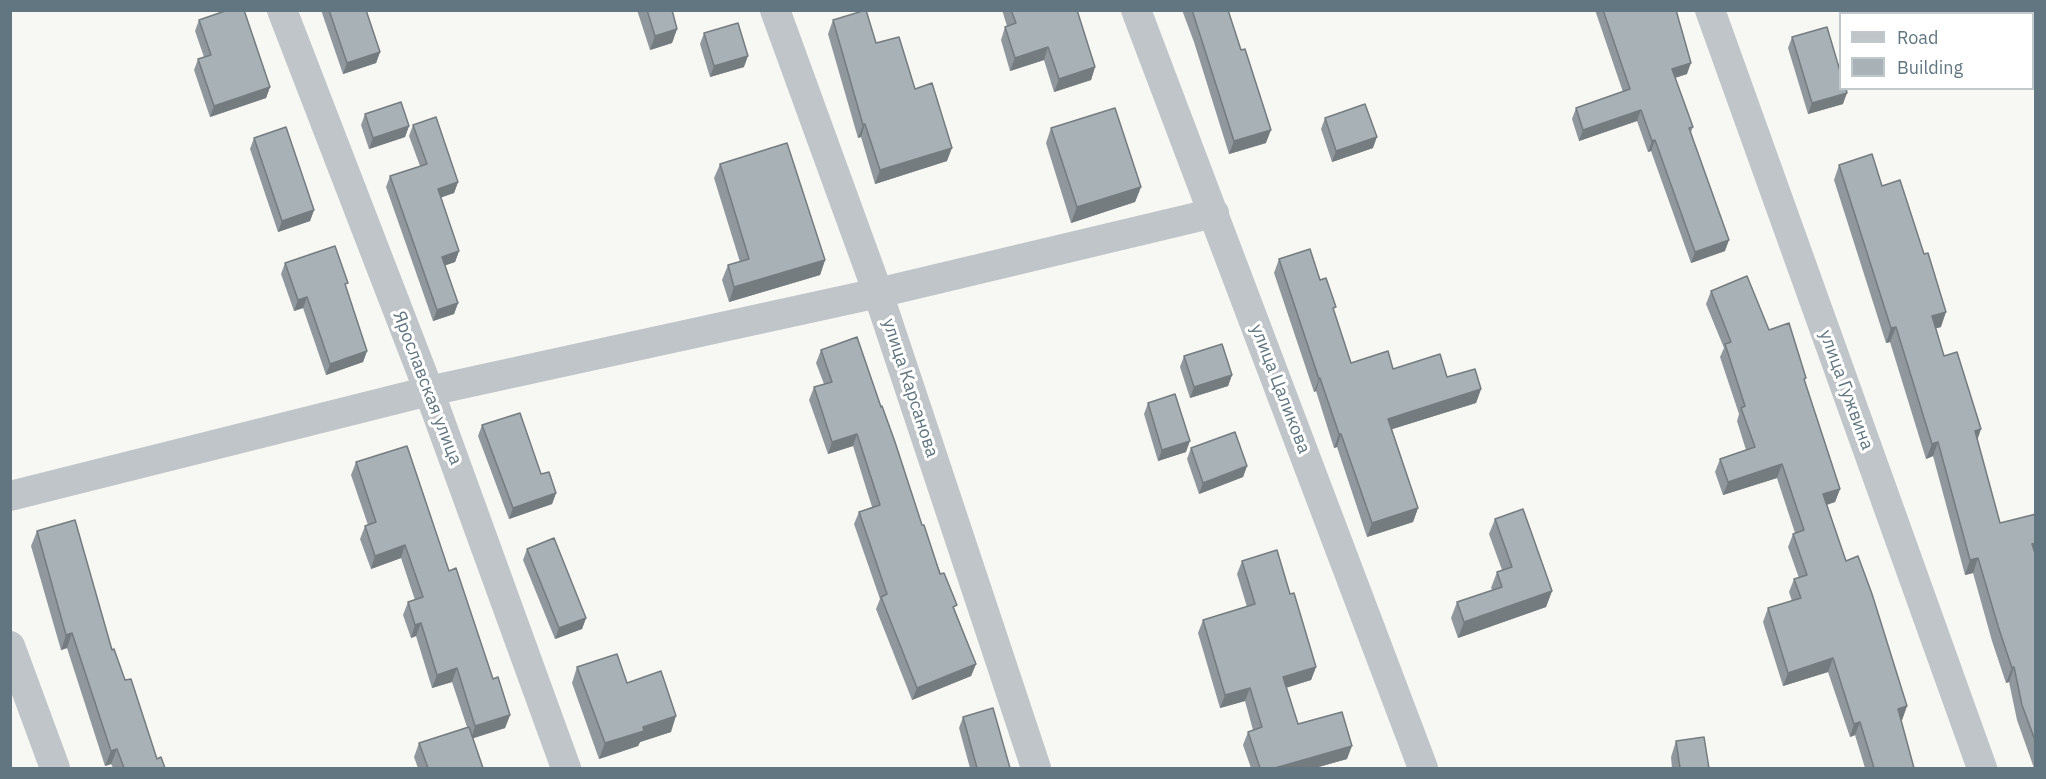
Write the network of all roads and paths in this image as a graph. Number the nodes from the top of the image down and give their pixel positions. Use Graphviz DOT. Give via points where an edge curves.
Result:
graph roads {
  1 [pos="282,10"];
  2 [pos="776,10"];
  3 [pos="1136,10"];
  4 [pos="1710,10"];
  5 [pos="1214,213"];
  6 [pos="878,293"];
  7 [pos="429,391"];
  8 [pos="10,496"];
  9 [pos="10,646"];
  10 [pos="55,768"];
  11 [pos="566,768"];
  12 [pos="1036,768"];
  13 [pos="1422,768"];
  14 [pos="1982,768"];
  1 -- 7 [label="street, Ярославская улица"];
  2 -- 6 [label="street, улица Карсанова"];
  3 -- 5 [label="street, улица Цаликова"];
  4 -- 14 [label="street, улица Гужвина"];
  5 -- 6 [label="street"];
  5 -- 13 [label="street, улица Цаликова"];
  6 -- 7 [label="street"];
  6 -- 12 [label="street, улица Карсанова"];
  7 -- 8 [label="street"];
  7 -- 11 [label="street, Ярославская улица"];
  9 -- 10 [label="street"];
}
